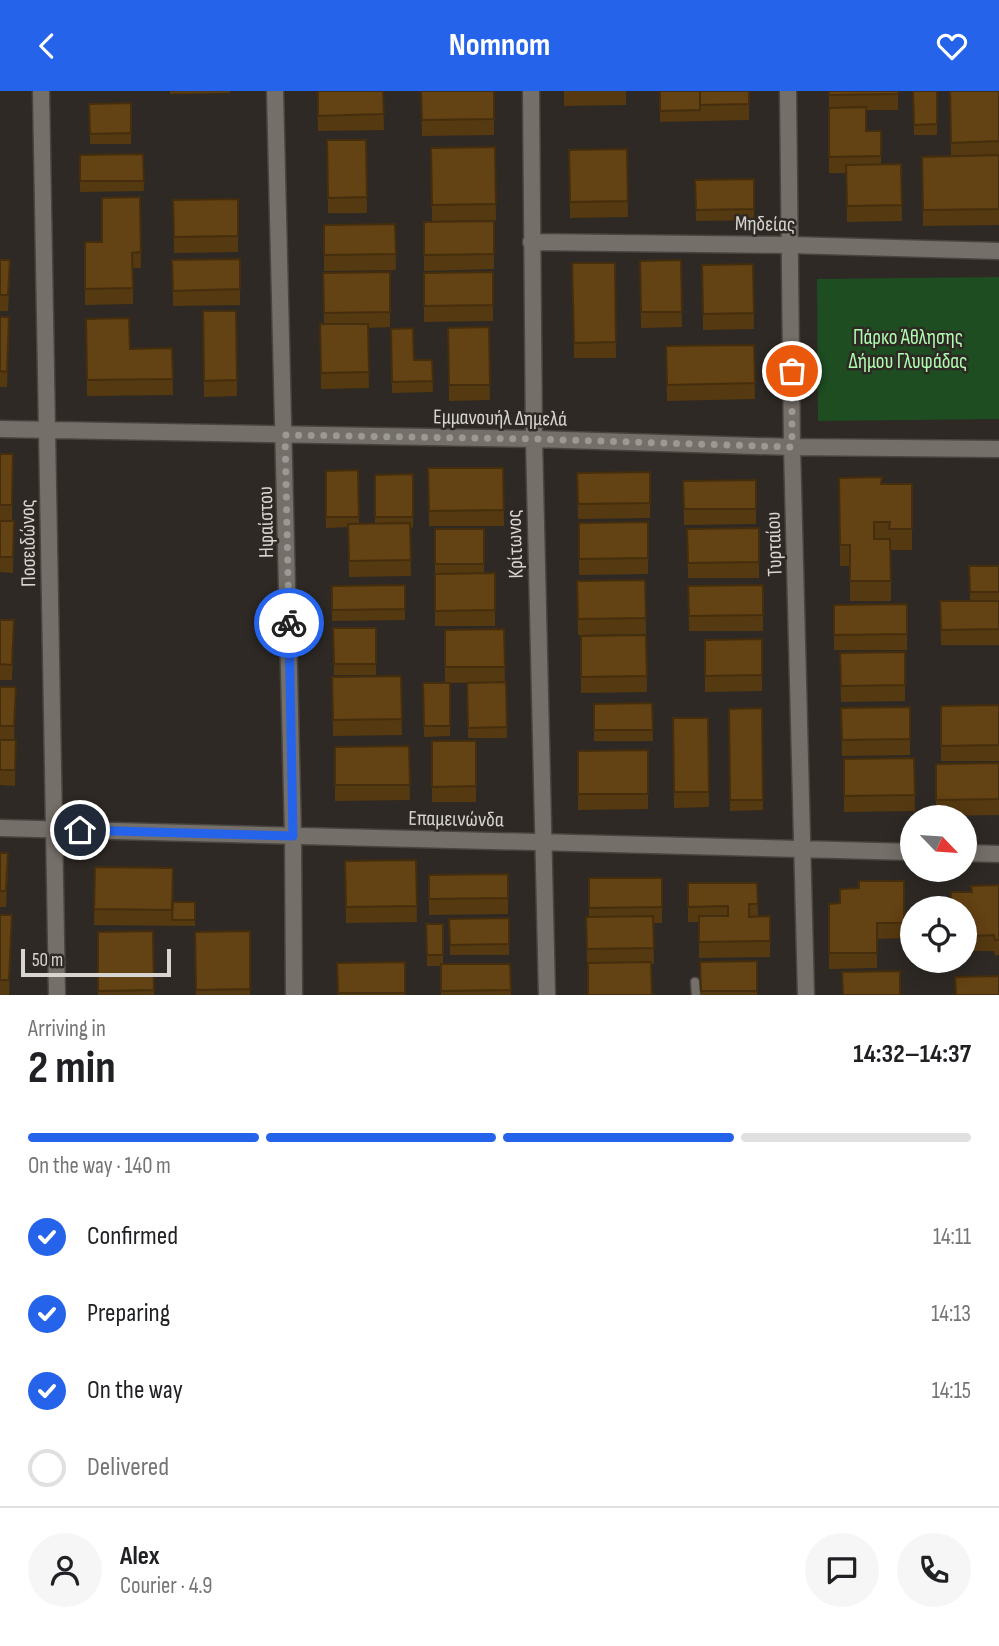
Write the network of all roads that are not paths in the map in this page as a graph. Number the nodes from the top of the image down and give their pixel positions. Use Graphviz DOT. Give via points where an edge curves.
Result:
graph roads {
  1 [pos="41,91"];
  2 [pos="275,91"];
  3 [pos="531,91"];
  4 [pos="788,91"];
  5 [pos="531,241"];
  6 [pos="791,245"];
  7 [pos="999,251"];
  8 [pos="0,429"];
  9 [pos="47,430"];
  10 [pos="285,435"];
  11 [pos="534,439"];
  12 [pos="792,447"];
  13 [pos="999,449"];
  14 [pos="0,828"];
  15 [pos="54,829"];
  16 [pos="293,836"];
  17 [pos="544,842"];
  18 [pos="804,849"];
  19 [pos="900,852"];
  20 [pos="977,853"];
  21 [pos="999,854"];
  22 [pos="695,982"];
  23 [pos="57,995"];
  24 [pos="294,995"];
  25 [pos="547,995"];
  26 [pos="696,995"];
  27 [pos="806,995"];
  1 -- 9 [label="street, Ποσειδώνος"];
  2 -- 10 [label="street, Ηφαίστου"];
  3 -- 5 [label="street, Κρίτωνος"];
  4 -- 6 [label="street, Τυρταίου"];
  5 -- 6 [label="street, Μηδείας"];
  5 -- 11 [label="street, Κρίτωνος"];
  6 -- 7 [label="street, Μηδείας"];
  6 -- 12 [label="street, Τυρταίου"];
  8 -- 9 [label="street, Εμμανουήλ Δημελά"];
  9 -- 10 [label="street, Εμμανουήλ Δημελά"];
  9 -- 15 [label="street, Ποσειδώνος"];
  10 -- 11 [label="street, Εμμανουήλ Δημελά"];
  10 -- 16 [label="street, Ηφαίστου"];
  11 -- 12 [label="street, Εμμανουήλ Δημελά"];
  11 -- 17 [label="street, Κρίτωνος"];
  12 -- 13 [label="street, Εμμανουήλ Δημελά"];
  12 -- 18 [label="street, Τυρταίου"];
  14 -- 15 [label="street, Επαμεινώνδα"];
  15 -- 16 [label="street, Επαμεινώνδα"];
  15 -- 23 [label="street, Ποσειδώνος"];
  16 -- 17 [label="street, Επαμεινώνδα"];
  16 -- 24 [label="street, Ηφαίστου"];
  17 -- 18 [label="street, Επαμεινώνδα"];
  17 -- 25 [label="street, Κρίτωνος"];
  18 -- 19 [label="street, Επαμεινώνδα"];
  18 -- 27 [label="street, Τυρταίου"];
  20 -- 21 [label="street"];
  22 -- 26 [label="lane"];
}
